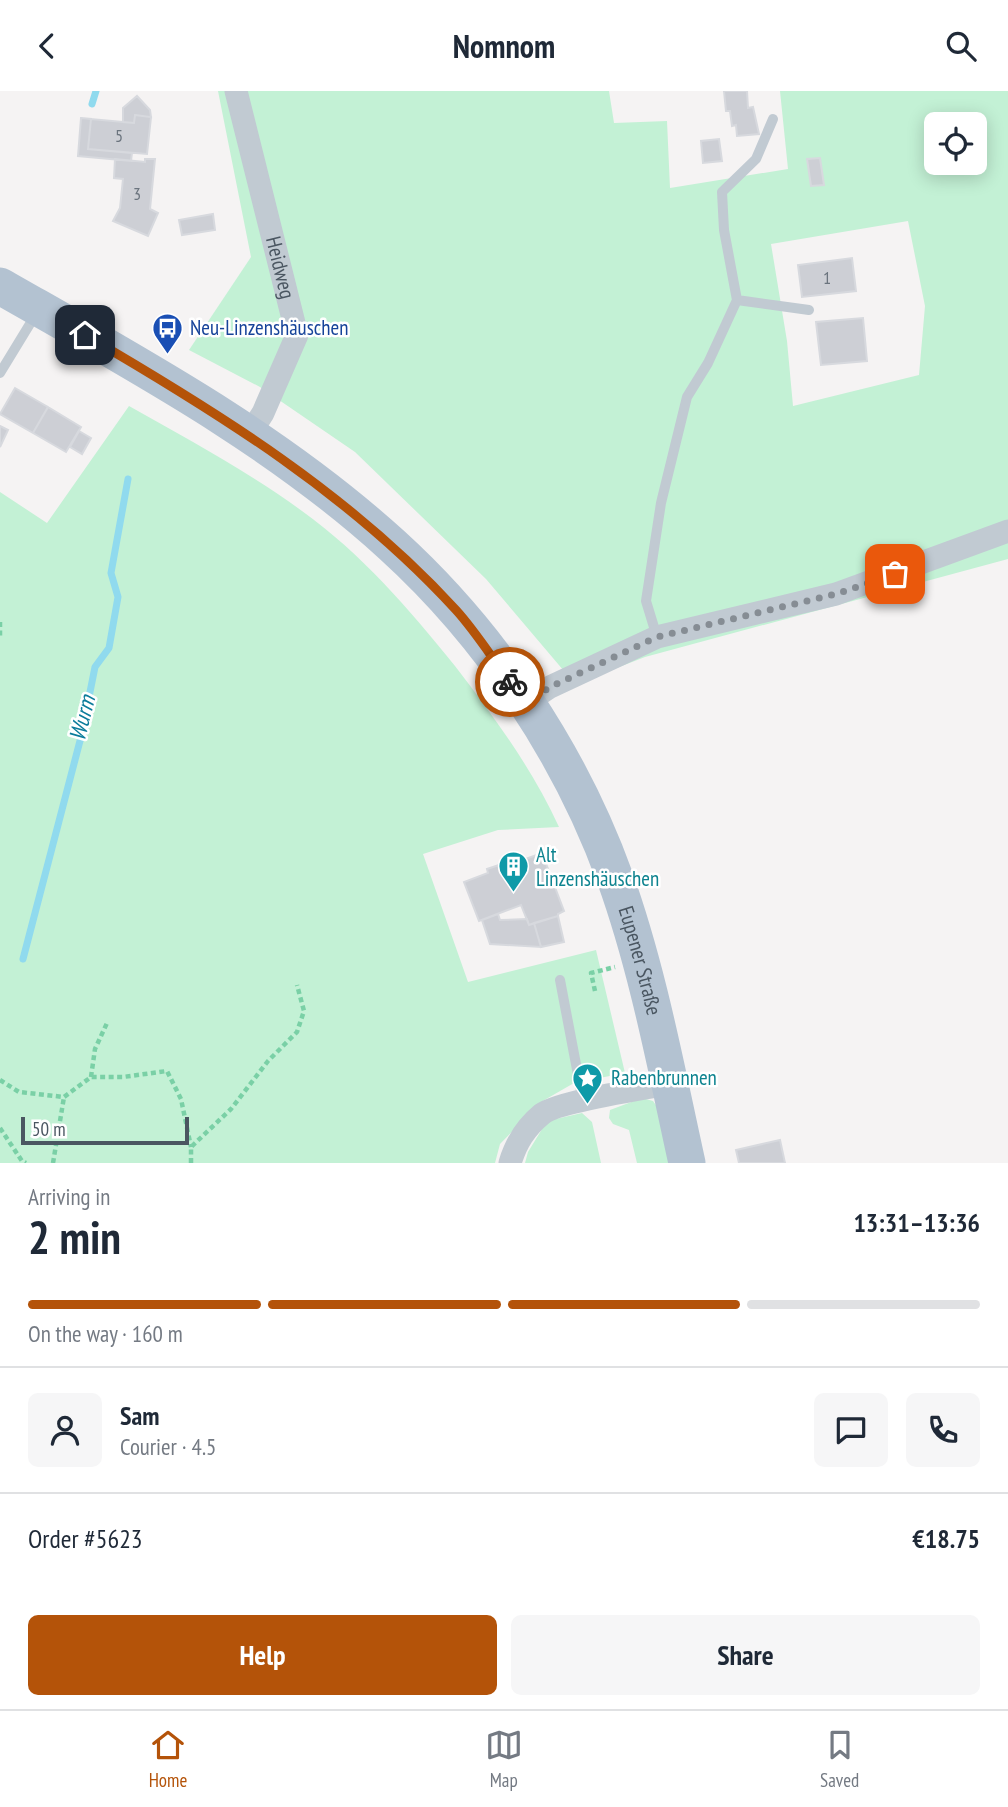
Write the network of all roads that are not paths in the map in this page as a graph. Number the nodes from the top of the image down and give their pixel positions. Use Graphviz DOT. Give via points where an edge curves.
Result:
graph roads {
  1 [pos="236,91"];
  2 [pos="773,119"];
  3 [pos="0,286"];
  4 [pos="737,300"];
  5 [pos="40,309"];
  6 [pos="809,310"];
  7 [pos="0,373"];
  8 [pos="249,435"];
  9 [pos="1008,531"];
  10 [pos="657,637"];
  11 [pos="526,703"];
  12 [pos="560,980"];
  13 [pos="670,1084"];
  14 [pos="583,1101"];
  15 [pos="510,1163"];
  16 [pos="687,1163"];
  1 -- 8 [label="street, Heidweg" via="297,335 264,413"];
  2 -- 4 [label="lane" via="756,159 722,192 723,230"];
  3 -- 5 [label="main road, Eupener Straße"];
  4 -- 6 [label="lane"];
  4 -- 10 [label="lane" via="687,397 661,503 646,601"];
  5 -- 7 [label="lane"];
  5 -- 8 [label="main road, Eupener Straße"];
  8 -- 11 [label="main road, Eupener Straße" via="392,545 457,611"];
  9 -- 10 [label="street" via="836,594"];
  10 -- 11 [label="street"];
  11 -- 13 [label="main road, Eupener Straße" via="571,779 615,878"];
  12 -- 14 [label="lane"];
  13 -- 14 [label="street"];
  13 -- 16 [label="main road, Eupener Straße"];
  14 -- 15 [label="street" via="544,1112 520,1136"];
}
